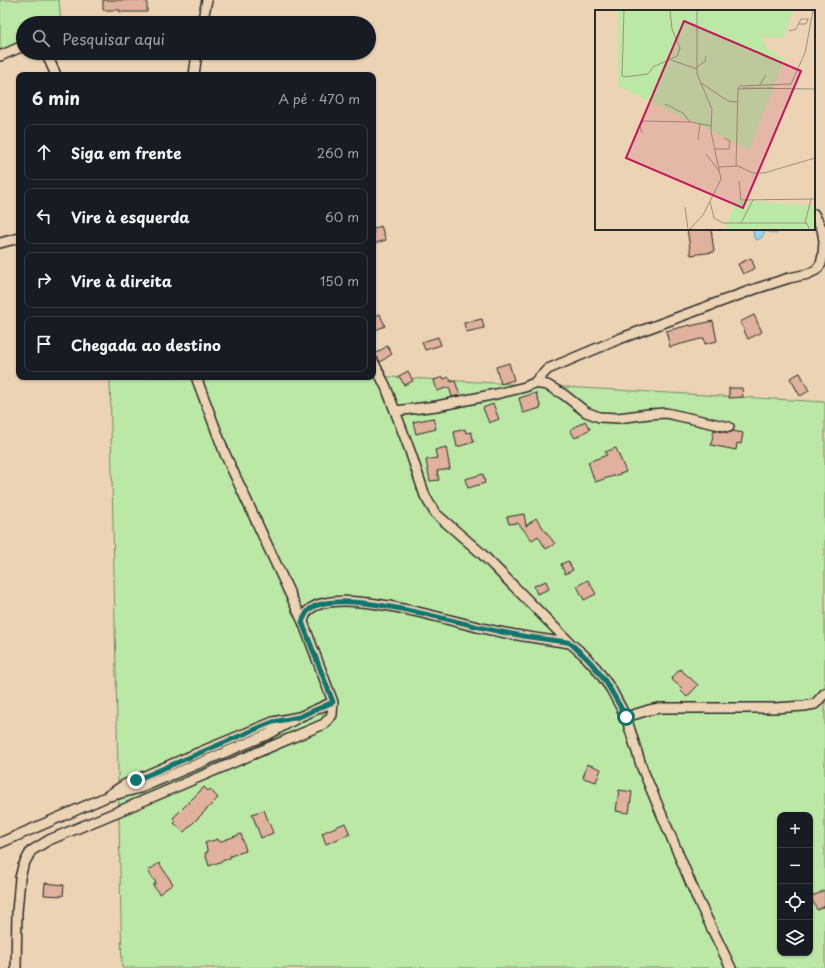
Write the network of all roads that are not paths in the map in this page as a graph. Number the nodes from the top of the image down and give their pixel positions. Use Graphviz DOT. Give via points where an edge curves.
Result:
graph roads {
  1 [pos="207,0"];
  2 [pos="204,16"];
  3 [pos="16,49"];
  4 [pos="0,56"];
  5 [pos="49,60"];
  6 [pos="196,60"];
  7 [pos="55,72"];
  8 [pos="194,72"];
  9 [pos="815,216"];
  10 [pos="16,239"];
  11 [pos="0,243"];
  12 [pos="376,366"];
  13 [pos="197,380"];
  14 [pos="534,382"];
  15 [pos="395,412"];
  16 [pos="729,427"];
  17 [pos="302,622"];
  18 [pos="570,643"];
  19 [pos="825,693"];
  20 [pos="333,702"];
  21 [pos="626,717"];
  22 [pos="0,843"];
  23 [pos="16,968"];
  24 [pos="731,968"];
  1 -- 2 [label="street"];
  3 -- 4 [label="street"];
  5 -- 7 [label="street"];
  6 -- 8 [label="street"];
  9 -- 14 [label="street" via="822,229 824,241 821,264 816,270 755,289 619,339 548,369"];
  10 -- 11 [label="street"];
  12 -- 15 [label="street"];
  13 -- 17 [label="street" via="225,454"];
  14 -- 15 [label="street" via="496,394"];
  14 -- 16 [label="street" via="547,385 599,418 666,413"];
  15 -- 18 [label="street" via="425,496 435,513 482,553"];
  17 -- 18 [label="street" via="309,610 320,604 337,601 360,602 391,606 507,634"];
  17 -- 20 [label="street"];
  18 -- 21 [label="street" via="596,668"];
  19 -- 21 [label="street" via="815,704 804,706 659,708"];
  20 -- 22 [label="street" via="269,734 140,788 106,797"];
  20 -- 23 [label="street" via="331,718 324,724 50,840 31,851 20,878"];
  21 -- 24 [label="street" via="642,768"];
}
